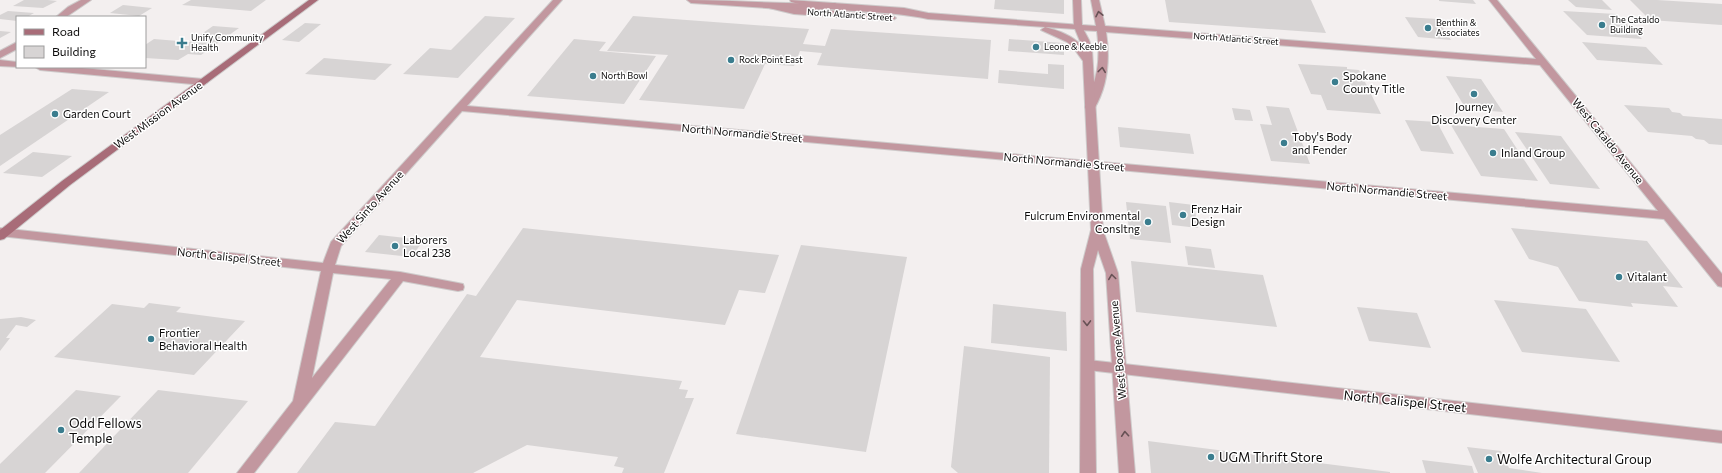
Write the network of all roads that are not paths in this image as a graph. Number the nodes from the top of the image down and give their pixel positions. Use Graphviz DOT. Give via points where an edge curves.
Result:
graph roads {
  1 [pos="87,0"];
  2 [pos="314,0"];
  3 [pos="558,0"];
  4 [pos="691,0"];
  5 [pos="794,0"];
  6 [pos="1077,0"];
  7 [pos="1096,0"];
  8 [pos="1493,0"];
  9 [pos="774,2"];
  10 [pos="837,6"];
  11 [pos="61,16"];
  12 [pos="928,16"];
  13 [pos="1011,22"];
  14 [pos="1078,27"];
  15 [pos="1102,29"];
  16 [pos="16,46"];
  17 [pos="0,55"];
  18 [pos="1088,62"];
  19 [pos="1543,62"];
  20 [pos="0,63"];
  21 [pos="16,65"];
  22 [pos="51,68"];
  23 [pos="203,82"];
  24 [pos="1090,107"];
  25 [pos="461,108"];
  26 [pos="1093,164"];
  27 [pos="1668,216"];
  28 [pos="1097,230"];
  29 [pos="1,236"];
  30 [pos="328,267"];
  31 [pos="400,276"];
  32 [pos="1722,283"];
  33 [pos="458,287"];
  34 [pos="1088,365"];
  35 [pos="1120,368"];
  36 [pos="300,403"];
  37 [pos="1722,437"];
  38 [pos="245,473"];
  39 [pos="1088,473"];
  40 [pos="1127,473"];
  1 -- 11 [label="street"];
  2 -- 23 [label="main road, West Mission Avenue"];
  3 -- 25 [label="street, West Sinto Avenue"];
  4 -- 9 [label="street, North Atlantic Street"];
  5 -- 10 [label="street"];
  6 -- 14 [label="street, West Boone Avenue"];
  15 -- 7 [label="street, West Boone Avenue, one-way"];
  8 -- 19 [label="street, West Cataldo Avenue"];
  9 -- 10 [label="street, North Atlantic Street" via="811,8"];
  9 -- 12 [label="street, North Atlantic Street" via="794,11 901,19"];
  10 -- 12 [label="street, North Atlantic Street" via="904,11"];
  12 -- 13 [label="street, North Atlantic Street"];
  13 -- 14 [label="street, North Atlantic Street"];
  13 -- 18 [label="street" via="1069,38 1078,45"];
  14 -- 15 [label="street, North Atlantic Street"];
  14 -- 18 [label="street, West Boone Avenue" via="1085,40"];
  15 -- 19 [label="street, North Atlantic Street"];
  24 -- 15 [label="street, West Boone Avenue, one-way" via="1102,76"];
  16 -- 17 [label="street"];
  18 -- 24 [label="street, West Boone Avenue"];
  19 -- 27 [label="street, West Cataldo Avenue"];
  20 -- 21 [label="street"];
  22 -- 23 [label="street"];
  23 -- 29 [label="main road, West Mission Avenue" via="66,183"];
  24 -- 26 [label="street, West Boone Avenue"];
  25 -- 26 [label="street, North Normandie Street"];
  25 -- 30 [label="street, West Sinto Avenue" via="335,245"];
  26 -- 27 [label="street, North Normandie Street"];
  26 -- 28 [label="street, West Boone Avenue"];
  27 -- 32 [label="street, West Cataldo Avenue"];
  28 -- 34 [label="street, West Boone Avenue, one-way" via="1086,269"];
  35 -- 28 [label="street, West Boone Avenue, one-way" via="1112,273"];
  29 -- 30 [label="street, North Calispel Street"];
  30 -- 31 [label="street, North Calispel Street"];
  30 -- 36 [label="street, West Sinto Avenue"];
  31 -- 33 [label="street, North Calispel Street"];
  31 -- 36 [label="street"];
  34 -- 35 [label="street, North Calispel Street"];
  34 -- 39 [label="street, West Boone Avenue"];
  35 -- 37 [label="street, North Calispel Street"];
  40 -- 35 [label="street, West Boone Avenue, one-way"];
  36 -- 38 [label="street, West Sinto Avenue"];
}
